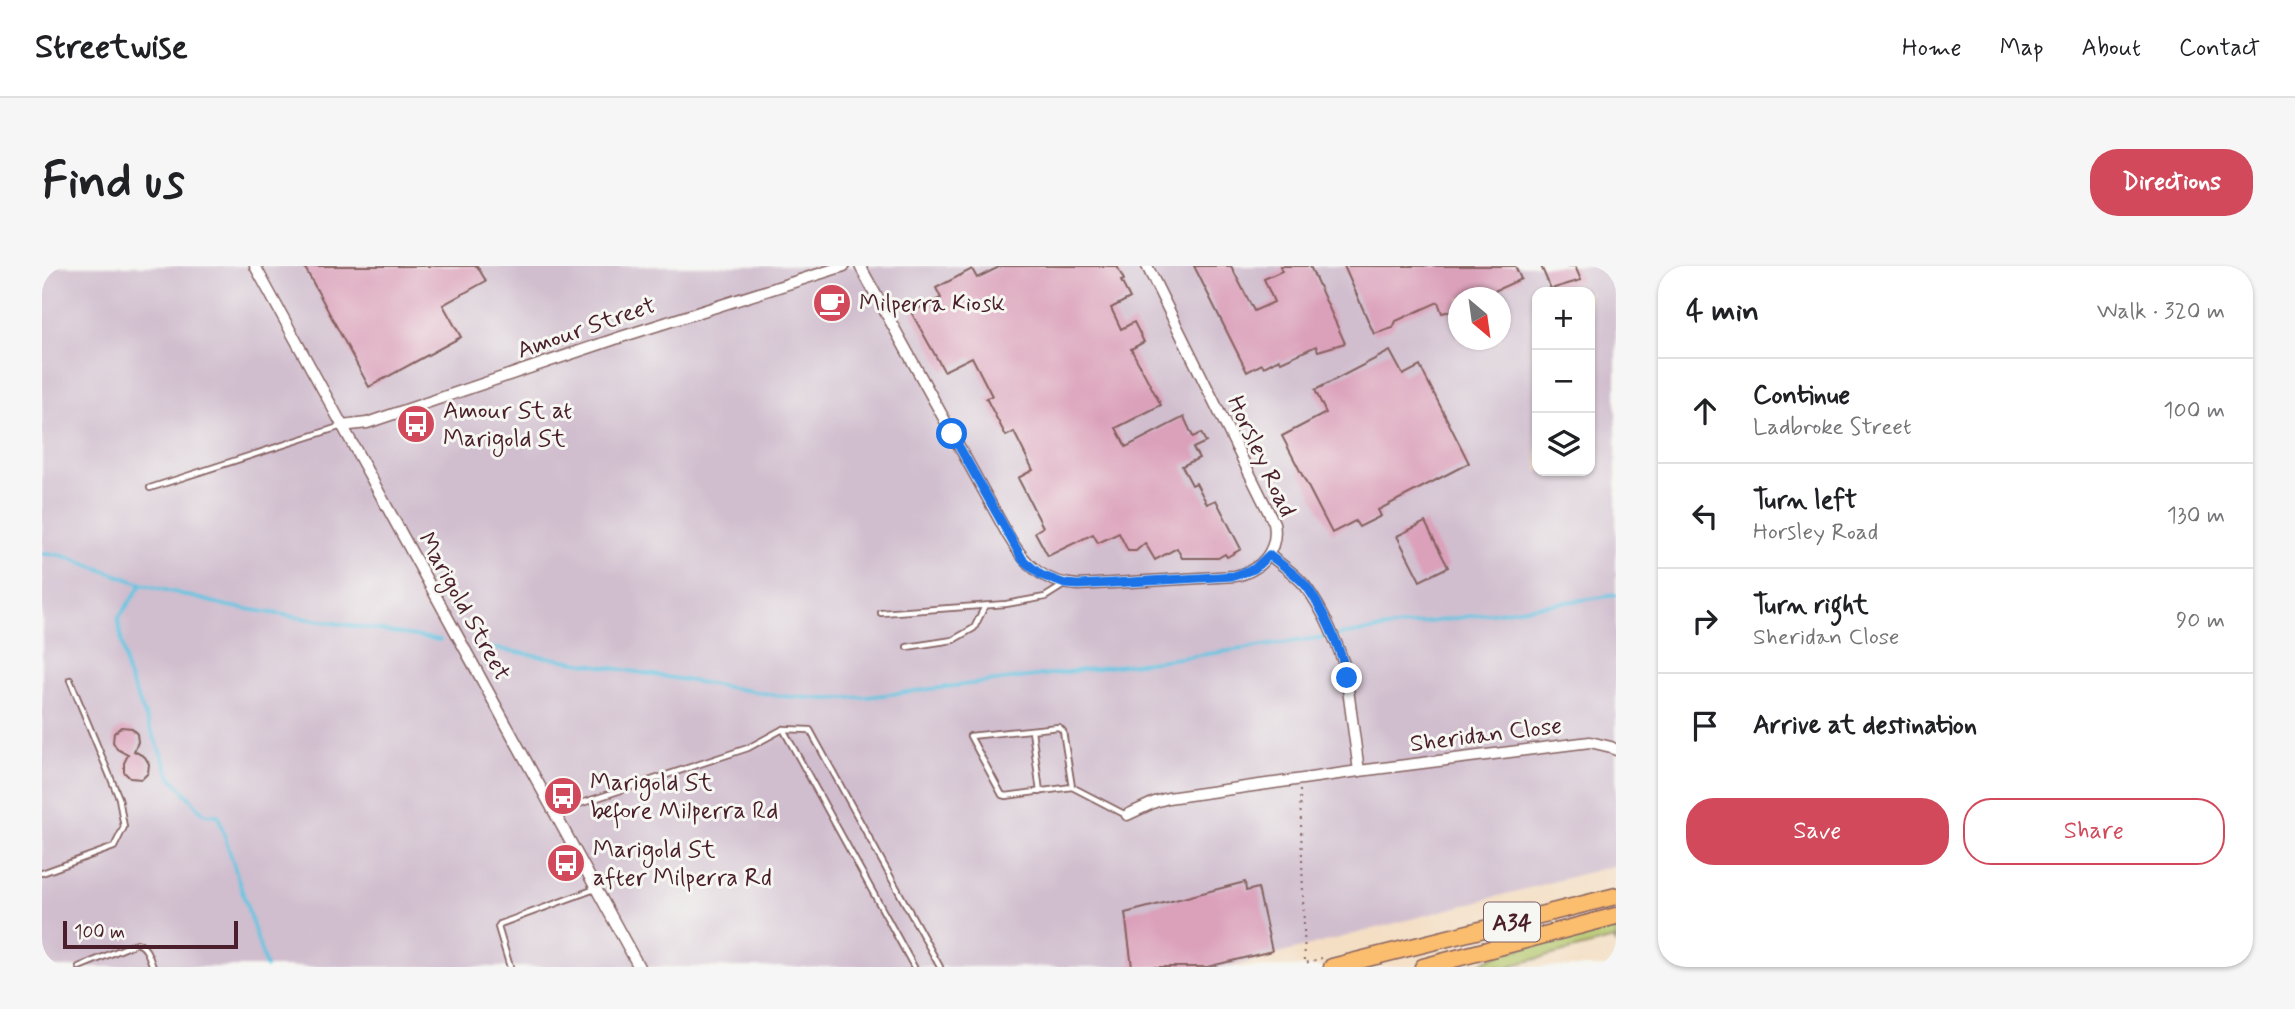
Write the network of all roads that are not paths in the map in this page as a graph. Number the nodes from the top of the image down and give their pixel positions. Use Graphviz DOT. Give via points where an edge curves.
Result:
graph roads {
  1 [pos="255,266"];
  2 [pos="844,266"];
  3 [pos="860,266"];
  4 [pos="1147,266"];
  5 [pos="342,426"];
  6 [pos="150,488"];
  7 [pos="1269,555"];
  8 [pos="1065,584"];
  9 [pos="985,606"];
  10 [pos="881,613"];
  11 [pos="906,648"];
  12 [pos="70,680"];
  13 [pos="783,729"];
  14 [pos="1032,730"];
  15 [pos="1616,750"];
  16 [pos="1359,771"];
  17 [pos="1072,788"];
  18 [pos="1040,792"];
  19 [pos="555,813"];
  20 [pos="1127,815"];
  21 [pos="42,873"];
  22 [pos="596,888"];
  23 [pos="1616,896"];
  24 [pos="1616,916"];
  25 [pos="1359,964"];
  26 [pos="79,967"];
  27 [pos="153,967"];
  28 [pos="510,967"];
  29 [pos="639,967"];
  30 [pos="914,967"];
  31 [pos="940,967"];
  32 [pos="1332,967"];
  33 [pos="1423,967"];
  1 -- 5 [label="street, Marigold Street"];
  2 -- 5 [label="street, Amour Street" via="367,423"];
  3 -- 8 [label="street, Horsley Road" via="1013,544 1031,568"];
  4 -- 7 [label="street, Horsley Road" via="1271,516 1275,537"];
  5 -- 6 [label="lane"];
  5 -- 19 [label="street, Marigold Street"];
  7 -- 8 [label="street, Horsley Road" via="1254,569 1234,576"];
  7 -- 16 [label="street" via="1306,587 1341,654"];
  8 -- 9 [label="lane" via="1045,597"];
  9 -- 10 [label="lane"];
  9 -- 11 [label="lane" via="974,628 953,640"];
  12 -- 21 [label="lane" via="119,798 124,827 114,847"];
  13 -- 19 [label="lane" via="748,748"];
  13 -- 30 [label="lane"];
  13 -- 31 [label="lane" via="813,733"];
  14 -- 17 [label="lane" via="1059,727 1063,731"];
  14 -- 18 [label="lane"];
  14 -- 18 [label="lane" via="970,736 1002,795"];
  15 -- 16 [label="street, Sheridan Close" via="1590,742"];
  16 -- 20 [label="street, Sheridan Close" via="1168,798"];
  17 -- 18 [label="lane"];
  17 -- 20 [label="lane"];
  19 -- 22 [label="street, Marigold Street"];
  22 -- 28 [label="lane" via="499,924"];
  22 -- 29 [label="street, Marigold Street"];
  23 -- 25 [label="highway, A34"];
  24 -- 33 [label="highway, A34"];
  25 -- 32 [label="highway, A34"];
  26 -- 27 [label="lane" via="137,943 147,950"];
}
